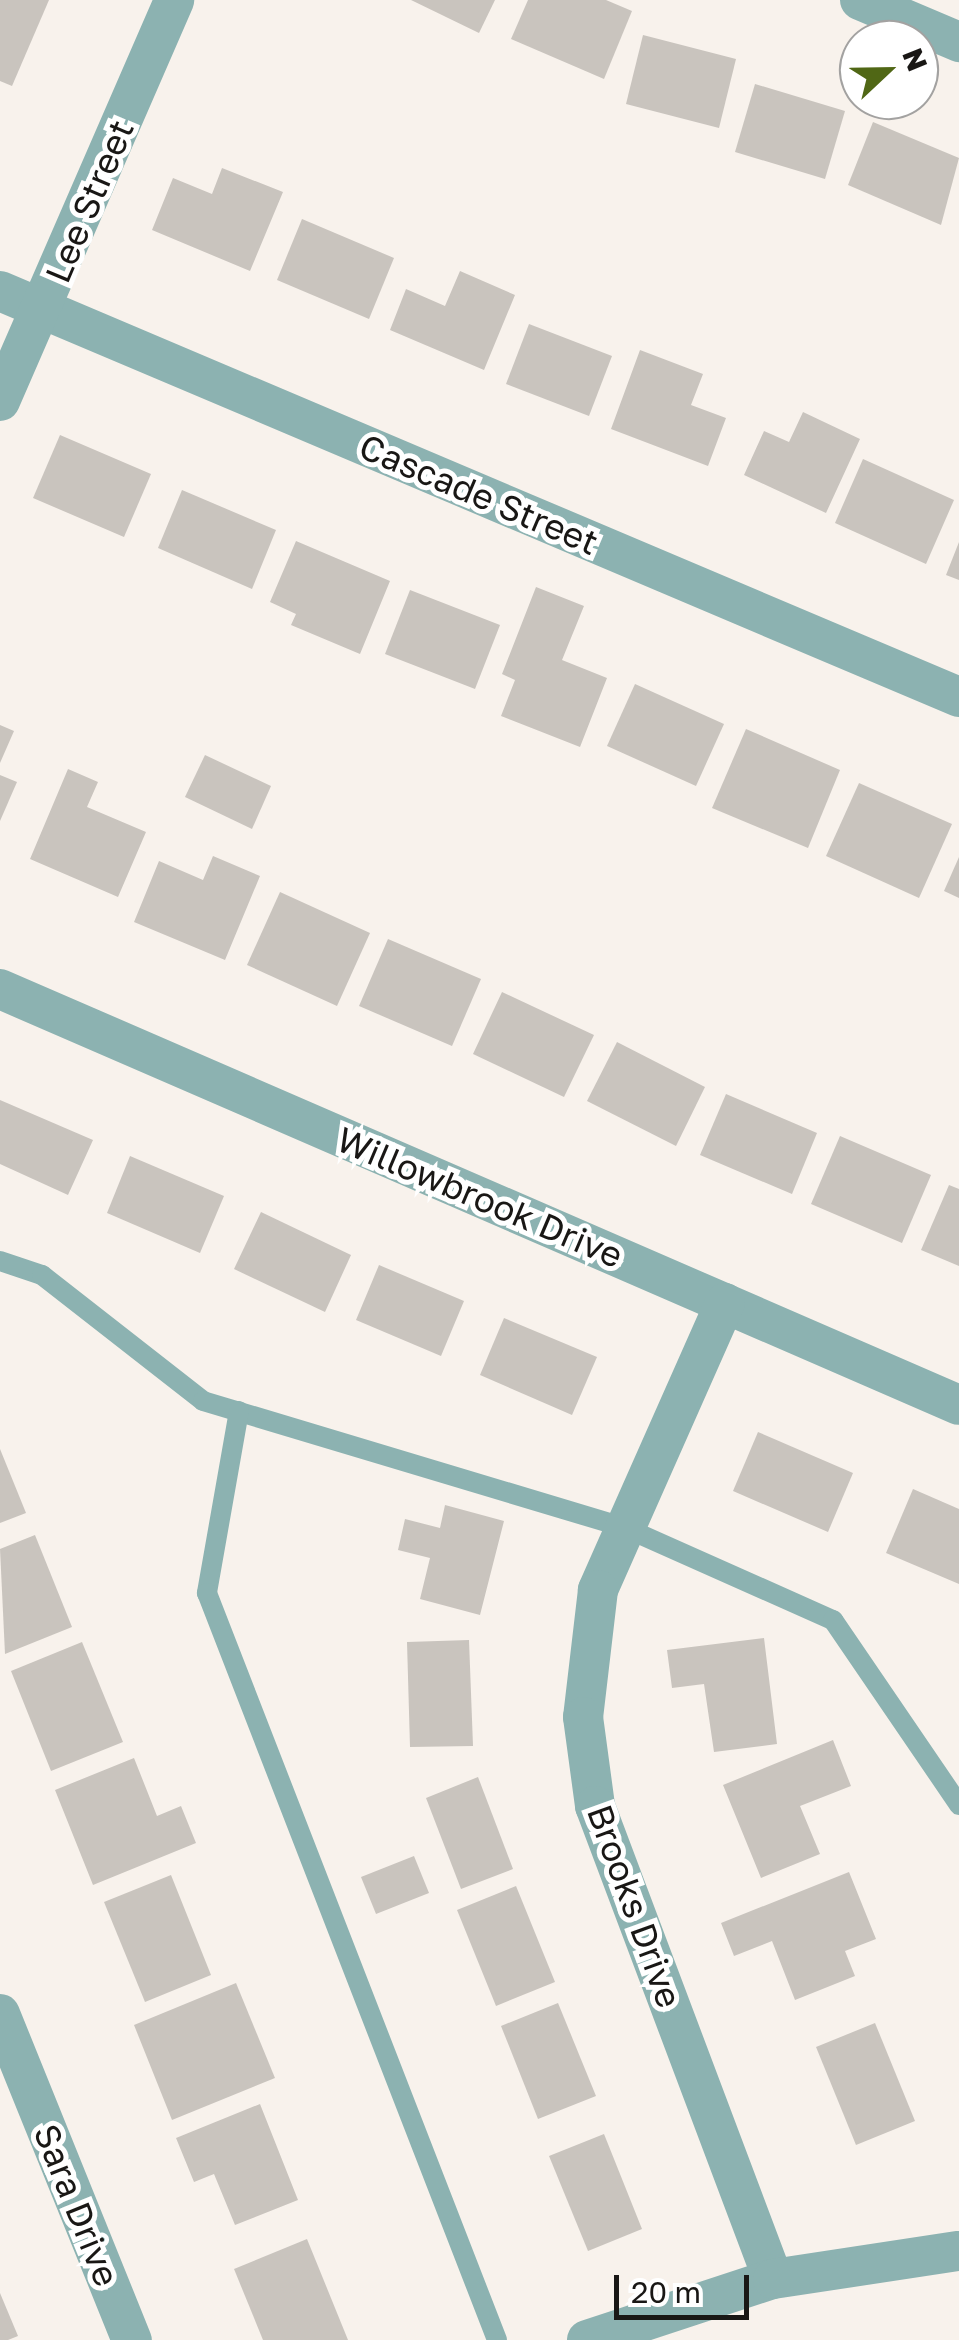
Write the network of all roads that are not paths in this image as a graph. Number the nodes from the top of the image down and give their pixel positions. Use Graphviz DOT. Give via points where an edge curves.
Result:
graph roads {
  1 [pos="174,0"];
  2 [pos="860,0"];
  3 [pos="959,42"];
  4 [pos="0,291"];
  5 [pos="42,310"];
  6 [pos="0,401"];
  7 [pos="959,697"];
  8 [pos="0,989"];
  9 [pos="0,1262"];
  10 [pos="725,1304"];
  11 [pos="959,1405"];
  12 [pos="239,1412"];
  13 [pos="626,1528"];
  14 [pos="959,1805"];
  15 [pos="0,2014"];
  16 [pos="959,2251"];
  17 [pos="773,2279"];
  18 [pos="132,2340"];
  19 [pos="497,2340"];
  20 [pos="587,2340"];
  1 -- 5 [label="street, Lee Street"];
  2 -- 3 [label="street"];
  4 -- 5 [label="street, Cascade Street"];
  5 -- 6 [label="street, Lee Street"];
  5 -- 7 [label="street, Cascade Street"];
  8 -- 10 [label="street, Willowbrook Drive"];
  9 -- 12 [label="lane" via="42,1275 204,1401"];
  10 -- 11 [label="street, Willowbrook Drive"];
  10 -- 13 [label="street, Brooks Drive"];
  12 -- 13 [label="lane"];
  12 -- 19 [label="lane" via="207,1594"];
  13 -- 14 [label="lane" via="833,1620"];
  13 -- 17 [label="street, Brooks Drive" via="598,1590 585,1669 596,1806"];
  15 -- 18 [label="street, Sara Drive"];
  16 -- 17 [label="street"];
  17 -- 20 [label="street"];
}
